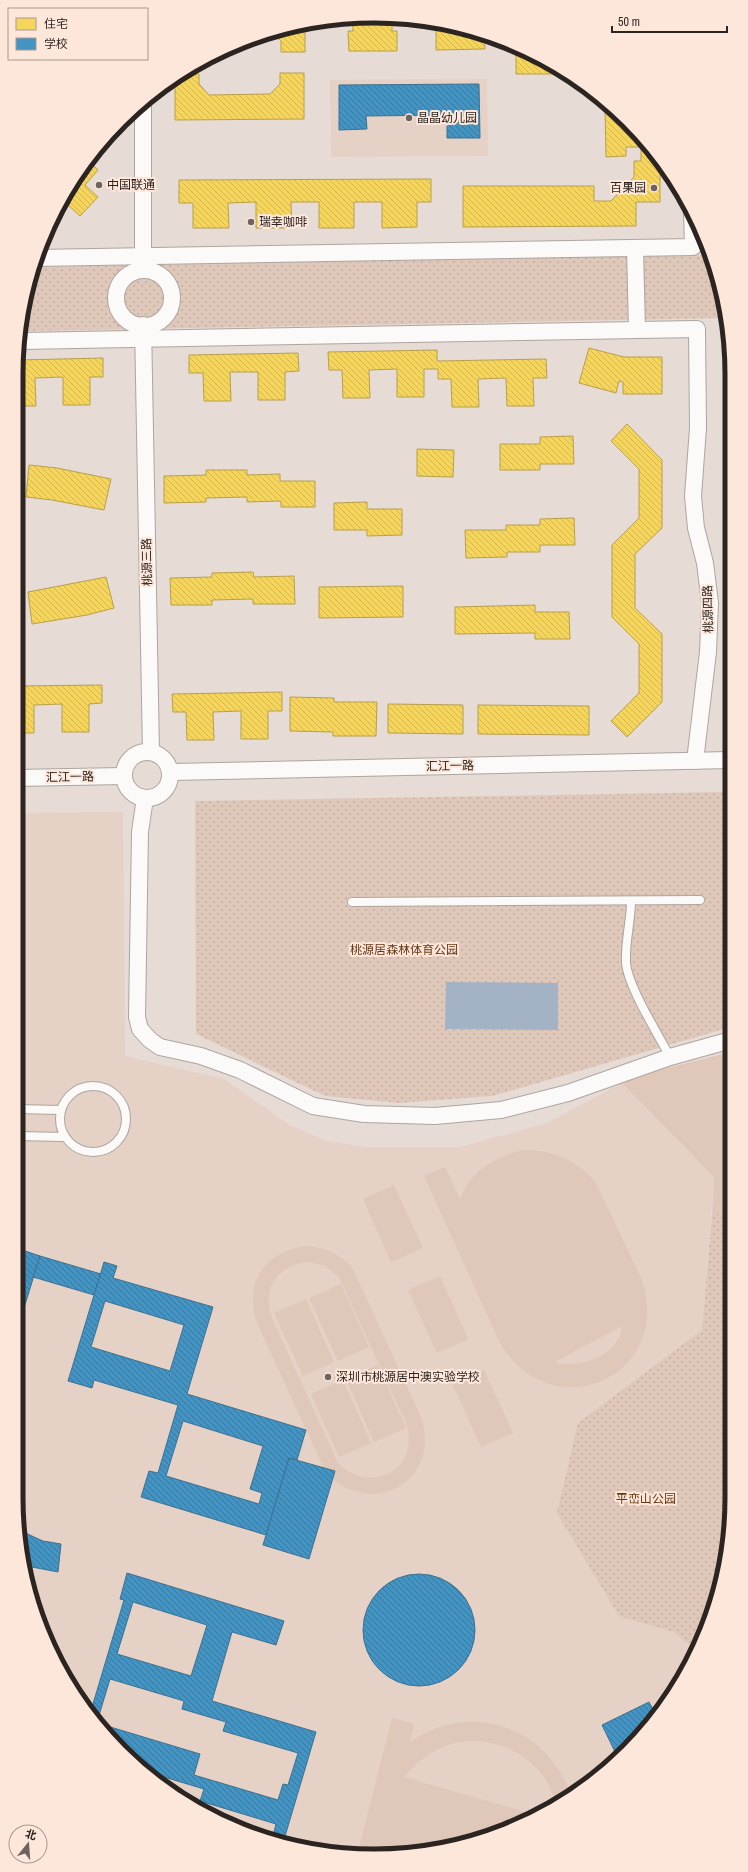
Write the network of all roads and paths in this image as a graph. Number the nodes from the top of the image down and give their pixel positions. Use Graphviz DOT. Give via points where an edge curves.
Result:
graph roads {
  1 [pos="143,110"];
  2 [pos="692,227"];
  3 [pos="635,248"];
  4 [pos="43,258"];
  5 [pos="143,263"];
  6 [pos="637,330"];
  7 [pos="143,332"];
  8 [pos="25,341"];
  9 [pos="151,752"];
  10 [pos="725,760"];
  11 [pos="695,761"];
  12 [pos="171,772"];
  13 [pos="124,776"];
  14 [pos="23,778"];
  15 [pos="145,798"];
  16 [pos="700,900"];
  17 [pos="631,901"];
  18 [pos="352,902"];
  19 [pos="725,1042"];
  20 [pos="670,1057"];
  21 [pos="23,1109"];
  22 [pos="61,1110"];
  23 [pos="23,1136"];
  24 [pos="65,1137"];
  1 -- 5 [label="street"];
  2 -- 3 [label="street" via="693,247"];
  3 -- 5 [label="street"];
  3 -- 6 [label="street"];
  4 -- 5 [label="street"];
  5 -- 7 [label="street" via="124,278 116,294 119,312"];
  5 -- 7 [label="street" via="164,279 171,296 167,313"];
  6 -- 7 [label="street"];
  6 -- 11 [label="street, 桃源四路" via="697,329 698,428 693,510 705,563 710,603 708,652"];
  7 -- 8 [label="street"];
  7 -- 9 [label="street, 桃源三路"];
  9 -- 12 [label="street" via="164,758"];
  9 -- 13 [label="street" via="137,754 131,758"];
  10 -- 11 [label="street, 汇江一路"];
  11 -- 12 [label="street, 汇江一路"];
  12 -- 15 [label="street" via="164,791"];
  13 -- 14 [label="street, 汇江一路"];
  13 -- 15 [label="street" via="128,788"];
  15 -- 20 [label="street" via="140,832 137,1017 140,1029 160,1047 200,1056 240,1070 313,1106 364,1114 435,1116 501,1110 568,1094"];
  16 -- 17 [label="lane"];
  17 -- 18 [label="lane"];
  17 -- 20 [label="lane" via="631,919 626,943 626,963 630,981"];
  19 -- 20 [label="street"];
  21 -- 22 [label="lane"];
  22 -- 24 [label="lane" via="60,1119"];
  22 -- 24 [label="lane" via="71,1094 79,1089 98,1087 114,1095 124,1110 125,1124 121,1137 106,1149 88,1152 71,1144"];
  23 -- 24 [label="lane"];
}
